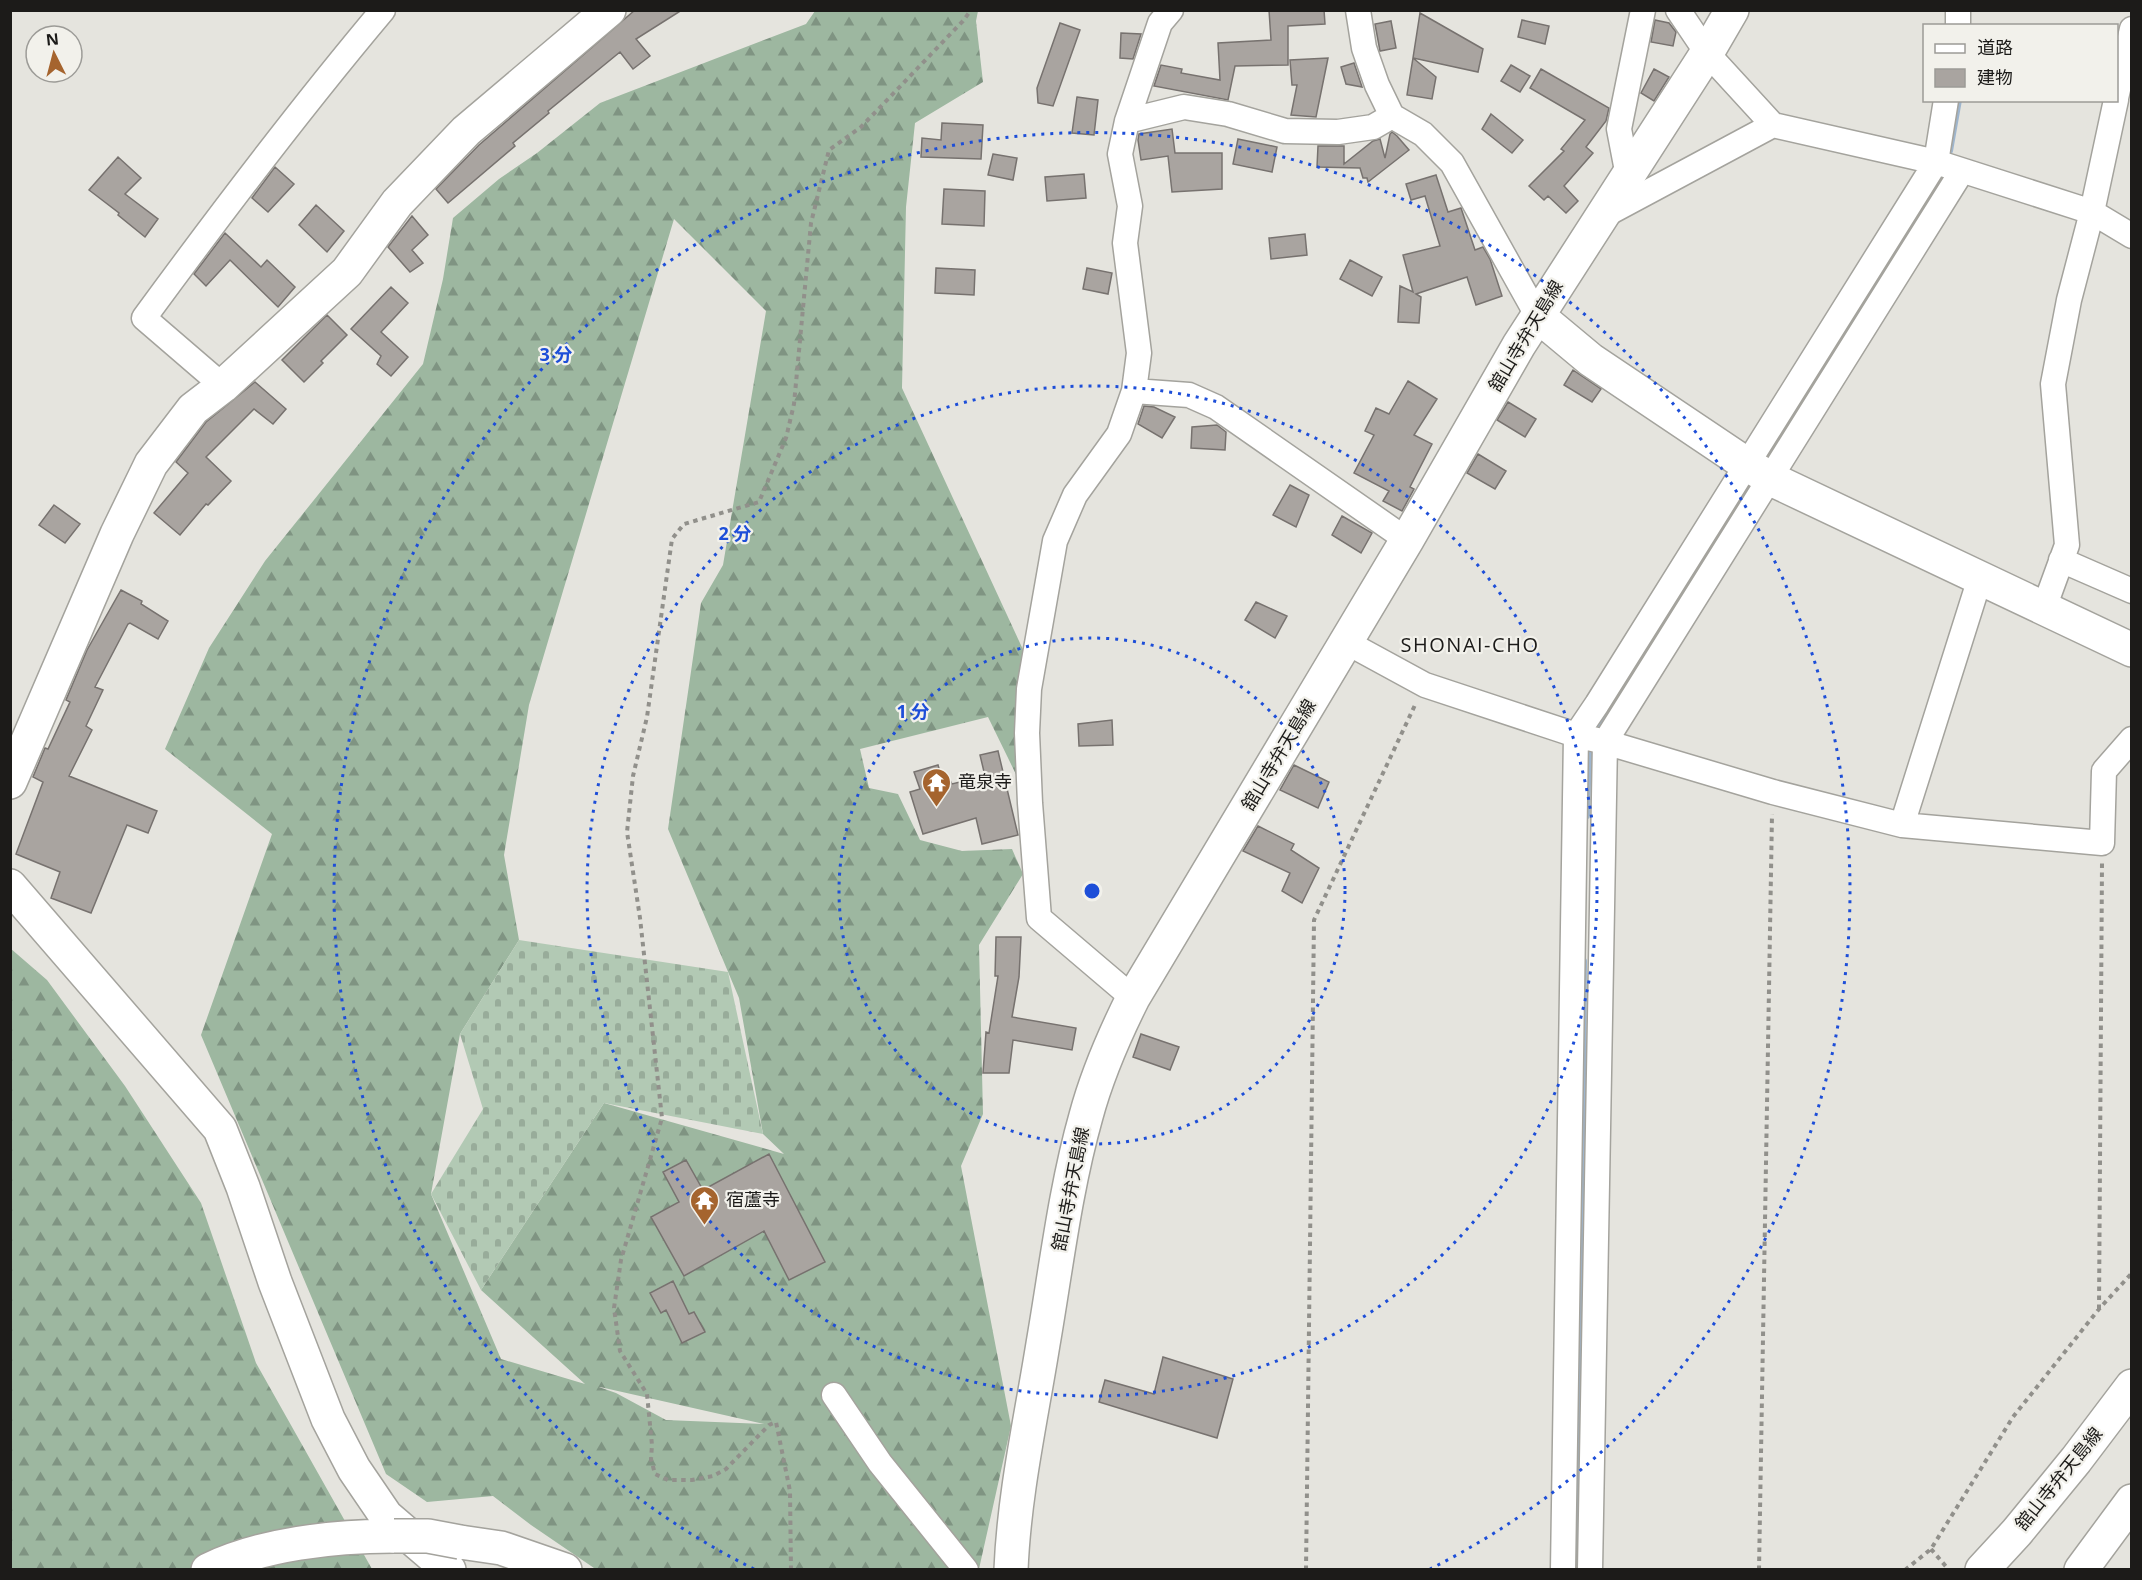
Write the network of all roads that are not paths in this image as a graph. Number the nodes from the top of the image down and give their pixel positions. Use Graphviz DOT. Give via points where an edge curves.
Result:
graph roads {
  1 [pos="383,10"];
  2 [pos="609,10"];
  3 [pos="1170,10"];
  4 [pos="1358,10"];
  5 [pos="1643,10"];
  6 [pos="1678,10"];
  7 [pos="1732,10"];
  8 [pos="2132,29"];
  9 [pos="1707,53"];
  10 [pos="2118,90"];
  11 [pos="1946,102"];
  12 [pos="2115,102"];
  13 [pos="1392,116"];
  14 [pos="1127,121"];
  15 [pos="1773,125"];
  16 [pos="1936,162"];
  17 [pos="1962,171"];
  18 [pos="1628,176"];
  19 [pos="2092,212"];
  20 [pos="1600,218"];
  21 [pos="2132,236"];
  22 [pos="1537,315"];
  23 [pos="223,386"];
  24 [pos="1134,391"];
  25 [pos="1758,472"];
  26 [pos="1407,540"];
  27 [pos="2061,560"];
  28 [pos="1980,578"];
  29 [pos="2132,591"];
  30 [pos="2044,608"];
  31 [pos="1346,642"];
  32 [pos="2132,650"];
  33 [pos="1576,735"];
  34 [pos="2132,739"];
  35 [pos="1605,742"];
  36 [pos="10,782"];
  37 [pos="1902,825"];
  38 [pos="10,886"];
  39 [pos="1133,998"];
  40 [pos="2132,1386"];
  41 [pos="834,1395"];
  42 [pos="2132,1501"];
  43 [pos="454,1556"];
  44 [pos="208,1569"];
  45 [pos="566,1569"];
  46 [pos="966,1569"];
  47 [pos="1011,1569"];
  48 [pos="1563,1569"];
  49 [pos="1590,1569"];
  50 [pos="1982,1569"];
  51 [pos="2081,1569"];
  1 -- 23 [label="street" via="299,111 144,318"];
  2 -- 23 [label="street" via="466,131 397,203 347,272"];
  3 -- 14 [label="street" via="1160,23"];
  4 -- 13 [label="street" via="1364,48"];
  5 -- 18 [label="street" via="1619,129"];
  6 -- 9 [label="street"];
  7 -- 9 [label="street, 舘山寺弁天島線"];
  8 -- 10 [label="street"];
  9 -- 15 [label="street"];
  9 -- 18 [label="street, 舘山寺弁天島線"];
  11 -- 16 [label="street"];
  12 -- 19 [label="street"];
  13 -- 14 [label="street" via="1373,127 1338,132 1285,131 1228,114 1184,107"];
  13 -- 22 [label="street" via="1423,134 1452,163"];
  14 -- 24 [label="street" via="1120,154 1130,206 1125,243 1139,352"];
  15 -- 16 [label="street"];
  15 -- 20 [label="street"];
  16 -- 17 [label="street"];
  16 -- 25 [label="street"];
  17 -- 19 [label="street"];
  17 -- 25 [label="street"];
  18 -- 20 [label="street, 舘山寺弁天島線"];
  19 -- 21 [label="street"];
  19 -- 27 [label="street" via="2053,384 2067,545"];
  20 -- 22 [label="street, 舘山寺弁天島線"];
  22 -- 25 [label="street" via="1591,360"];
  22 -- 26 [label="street, 舘山寺弁天島線"];
  23 -- 36 [label="street" via="193,409 151,464"];
  24 -- 26 [label="street" via="1189,395 1216,407"];
  24 -- 39 [label="street" via="1119,434 1075,495 1055,541 1029,689 1028,733 1039,918"];
  25 -- 28 [label="street"];
  25 -- 33 [label="street"];
  25 -- 35 [label="street"];
  26 -- 31 [label="street, 舘山寺弁天島線"];
  27 -- 29 [label="street"];
  27 -- 30 [label="street"];
  28 -- 30 [label="street"];
  28 -- 37 [label="street"];
  30 -- 32 [label="street"];
  31 -- 33 [label="street" via="1425,685"];
  31 -- 39 [label="street, 舘山寺弁天島線"];
  33 -- 35 [label="street"];
  33 -- 48 [label="street"];
  34 -- 37 [label="street" via="2104,771 2102,843"];
  35 -- 37 [label="street"];
  35 -- 49 [label="street"];
  38 -- 43 [label="street" via="220,1129 328,1419 354,1469 386,1516"];
  39 -- 47 [label="street, 舘山寺弁天島線" via="1103,1066 1078,1147 1017,1499"];
  40 -- 50 [label="street, 舘山寺弁天島線" via="2018,1532"];
  41 -- 46 [label="street" via="880,1463"];
  42 -- 51 [label="street"];
  43 -- 44 [label="street, bridge" via="428,1536 365,1536 302,1543 231,1559"];
  43 -- 45 [label="street" via="501,1548"];
}
